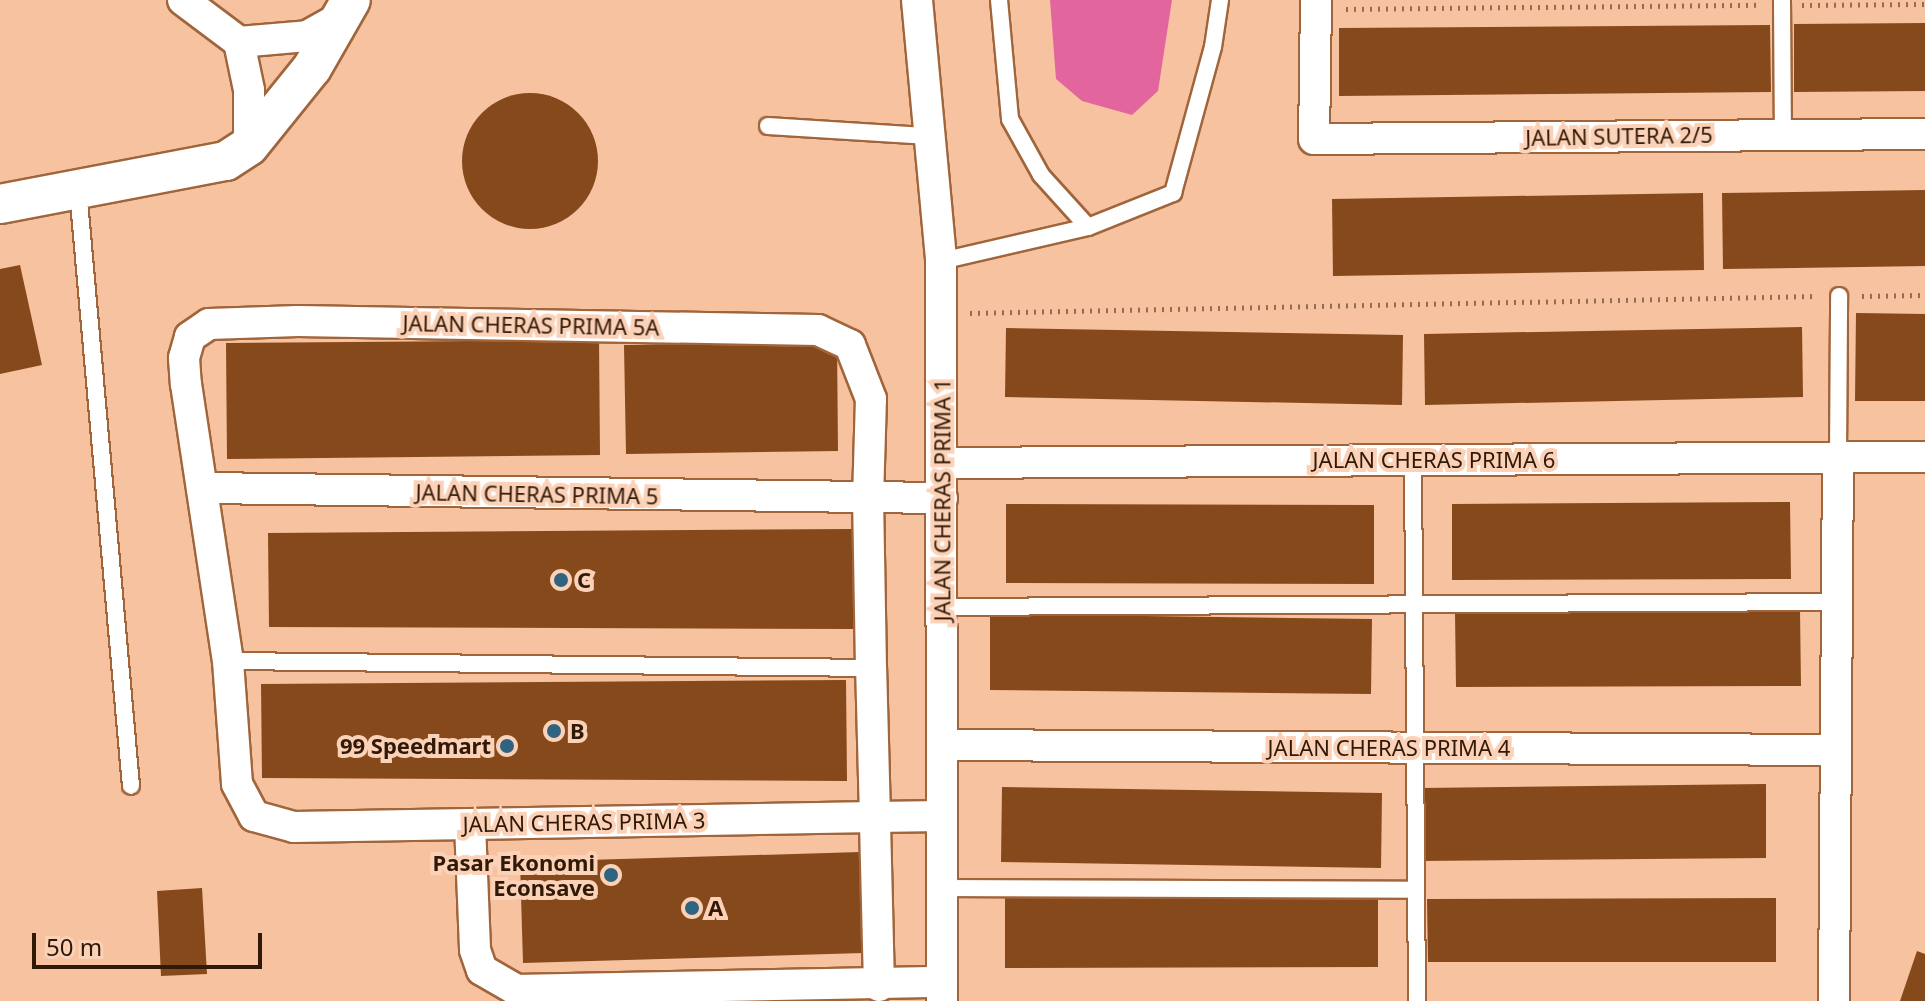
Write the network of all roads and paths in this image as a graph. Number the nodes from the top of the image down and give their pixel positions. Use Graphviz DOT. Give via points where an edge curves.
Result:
graph roads {
  1 [pos="183,0"];
  2 [pos="917,0"];
  3 [pos="999,0"];
  4 [pos="1220,0"];
  5 [pos="1782,3"];
  6 [pos="1925,4"];
  7 [pos="1315,5"];
  8 [pos="348,8"];
  9 [pos="239,42"];
  10 [pos="768,126"];
  11 [pos="1925,134"];
  12 [pos="1783,135"];
  13 [pos="929,136"];
  14 [pos="249,146"];
  15 [pos="78,190"];
  16 [pos="0,204"];
  17 [pos="1088,227"];
  18 [pos="941,261"];
  19 [pos="1925,295"];
  20 [pos="1839,296"];
  21 [pos="942,313"];
  22 [pos="209,324"];
  23 [pos="1838,457"];
  24 [pos="1925,457"];
  25 [pos="1413,460"];
  26 [pos="942,463"];
  27 [pos="205,488"];
  28 [pos="942,498"];
  29 [pos="868,499"];
  30 [pos="1837,602"];
  31 [pos="1414,604"];
  32 [pos="942,607"];
  33 [pos="228,661"];
  34 [pos="871,668"];
  35 [pos="942,745"];
  36 [pos="1415,748"];
  37 [pos="1836,750"];
  38 [pos="131,786"];
  39 [pos="942,816"];
  40 [pos="875,817"];
  41 [pos="470,824"];
  42 [pos="942,888"];
  43 [pos="1416,890"];
  44 [pos="879,986"];
  45 [pos="942,992"];
  46 [pos="1417,1001"];
  47 [pos="1834,1001"];
  1 -- 9 [label="street"];
  2 -- 13 [label="street, JALAN CHERAS PRIMA 1"];
  3 -- 17 [label="lane" via="1010,119 1041,175"];
  4 -- 17 [label="lane" via="1213,47 1173,193"];
  5 -- 6 [label="path"];
  5 -- 7 [label="path"];
  5 -- 12 [label="lane"];
  7 -- 12 [label="street, JALAN SUTERA 2/5" via="1314,139"];
  8 -- 9 [label="street" via="307,36"];
  8 -- 14 [label="street" via="312,68"];
  9 -- 14 [label="street" via="249,90"];
  10 -- 13 [label="lane"];
  11 -- 12 [label="street, JALAN SUTERA 2/5"];
  13 -- 18 [label="street, JALAN CHERAS PRIMA 1"];
  14 -- 15 [label="street" via="226,161 195,170"];
  15 -- 16 [label="street"];
  15 -- 38 [label="lane"];
  17 -- 18 [label="lane"];
  18 -- 21 [label="street, JALAN CHERAS PRIMA 1"];
  19 -- 20 [label="path"];
  20 -- 21 [label="path"];
  20 -- 23 [label="lane"];
  21 -- 26 [label="street, JALAN CHERAS PRIMA 1"];
  22 -- 27 [label="street, JALAN CHERAS PRIMA 3" via="190,337 184,358"];
  22 -- 29 [label="street, JALAN CHERAS PRIMA 5A" via="818,330 850,345 871,399"];
  23 -- 24 [label="street, JALAN CHERAS PRIMA 6"];
  23 -- 25 [label="street, JALAN CHERAS PRIMA 6"];
  23 -- 30 [label="street"];
  25 -- 26 [label="street, JALAN CHERAS PRIMA 6"];
  25 -- 31 [label="lane"];
  26 -- 28 [label="street, JALAN CHERAS PRIMA 1"];
  27 -- 29 [label="street, JALAN CHERAS PRIMA 5"];
  27 -- 33 [label="street, JALAN CHERAS PRIMA 3"];
  28 -- 29 [label="street, JALAN CHERAS PRIMA 5"];
  28 -- 32 [label="street, JALAN CHERAS PRIMA 1"];
  29 -- 34 [label="street"];
  30 -- 31 [label="lane"];
  30 -- 37 [label="street"];
  31 -- 32 [label="lane"];
  31 -- 36 [label="lane"];
  32 -- 35 [label="street, JALAN CHERAS PRIMA 1"];
  33 -- 34 [label="lane"];
  33 -- 41 [label="street, JALAN CHERAS PRIMA 3" via="237,784 243,804 254,816 294,827"];
  34 -- 40 [label="street"];
  35 -- 36 [label="street, JALAN CHERAS PRIMA 4"];
  35 -- 39 [label="street, JALAN CHERAS PRIMA 1"];
  36 -- 37 [label="street, JALAN CHERAS PRIMA 4"];
  36 -- 43 [label="lane"];
  37 -- 47 [label="street"];
  39 -- 40 [label="street, JALAN CHERAS PRIMA 3"];
  39 -- 42 [label="street, JALAN CHERAS PRIMA 1"];
  40 -- 41 [label="street, JALAN CHERAS PRIMA 3"];
  40 -- 44 [label="street"];
  41 -- 44 [label="street" via="475,950 482,970 497,983 516,990"];
  42 -- 43 [label="lane"];
  42 -- 45 [label="street, JALAN CHERAS PRIMA 1"];
  43 -- 46 [label="lane"];
  44 -- 45 [label="street"];
}
